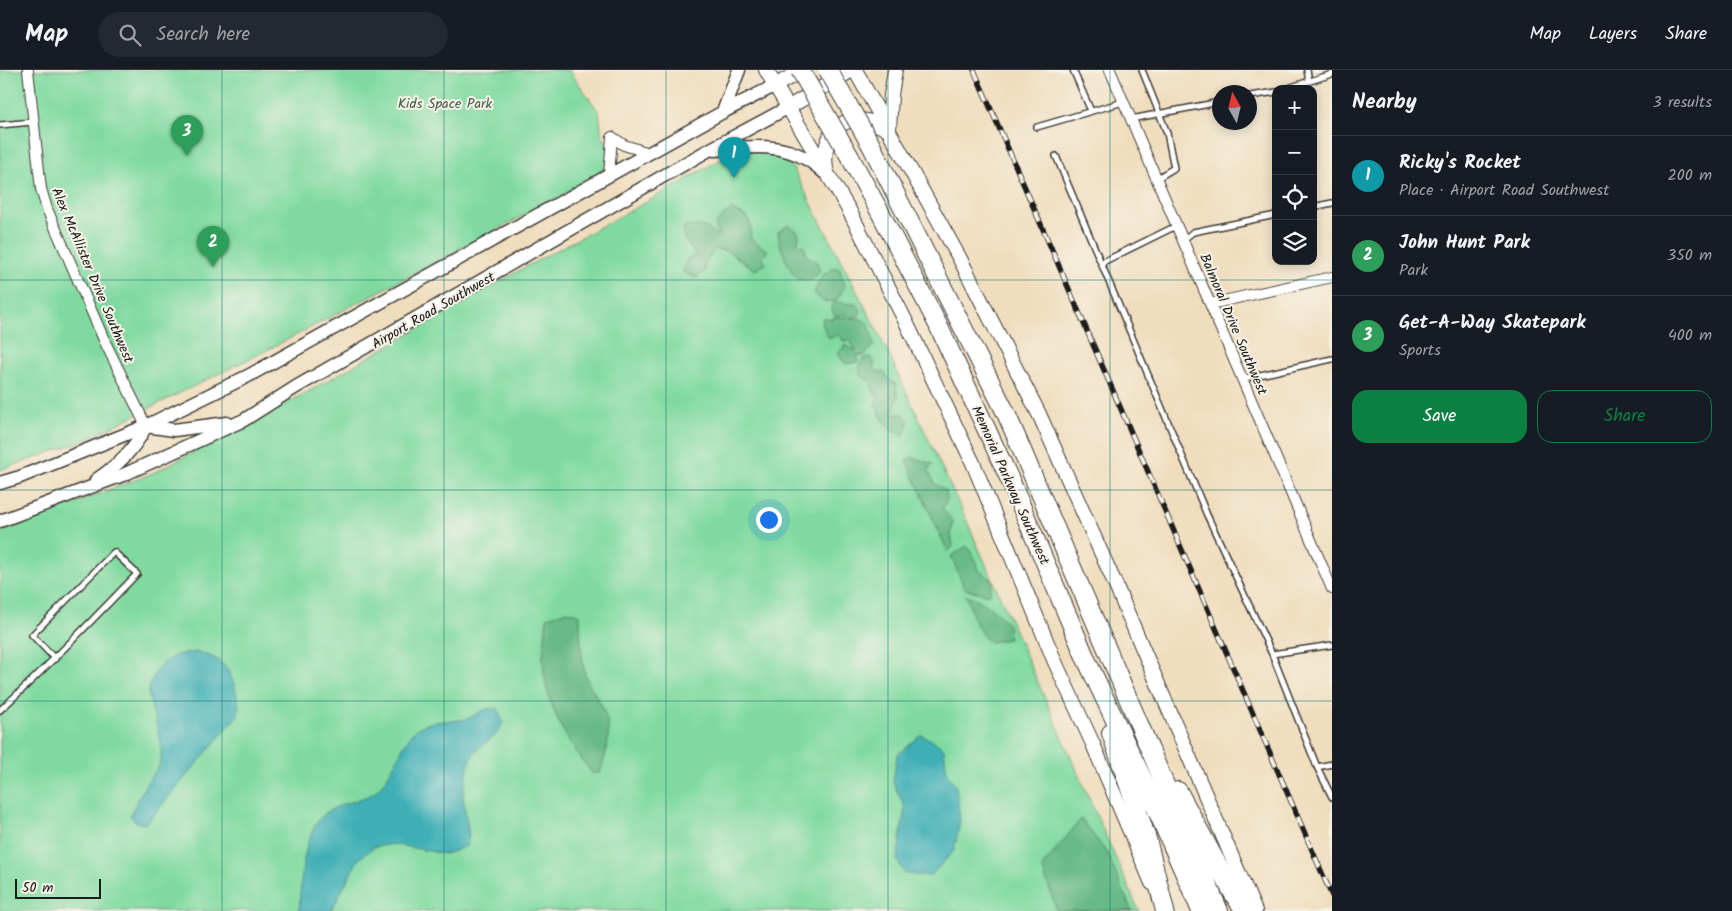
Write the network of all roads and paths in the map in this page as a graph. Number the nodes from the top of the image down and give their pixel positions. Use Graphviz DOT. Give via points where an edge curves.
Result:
graph roads {
  1 [pos="28,70"];
  2 [pos="739,70"];
  3 [pos="766,70"];
  4 [pos="802,70"];
  5 [pos="828,70"];
  6 [pos="854,70"];
  7 [pos="895,70"];
  8 [pos="1073,70"];
  9 [pos="1110,70"];
  10 [pos="1142,70"];
  11 [pos="1307,70"];
  12 [pos="1332,74"];
  13 [pos="1310,81"];
  14 [pos="776,85"];
  15 [pos="1298,85"];
  16 [pos="1272,93"];
  17 [pos="1257,95"];
  18 [pos="1124,102"];
  19 [pos="1212,103"];
  20 [pos="789,107"];
  21 [pos="1091,111"];
  22 [pos="723,112"];
  23 [pos="1161,113"];
  24 [pos="1131,119"];
  25 [pos="34,122"];
  26 [pos="0,125"];
  27 [pos="1036,127"];
  28 [pos="889,131"];
  29 [pos="707,151"];
  30 [pos="649,153"];
  31 [pos="1056,156"];
  32 [pos="827,174"];
  33 [pos="609,176"];
  34 [pos="1156,178"];
  35 [pos="1332,203"];
  36 [pos="1317,206"];
  37 [pos="1272,216"];
  38 [pos="1176,226"];
  39 [pos="1183,241"];
  40 [pos="1101,263"];
  41 [pos="1332,277"];
  42 [pos="1210,304"];
  43 [pos="1332,359"];
  44 [pos="1242,379"];
  45 [pos="244,420"];
  46 [pos="146,426"];
  47 [pos="0,484"];
  48 [pos="83,490"];
  49 [pos="0,520"];
  50 [pos="1332,589"];
  51 [pos="1332,645"];
  52 [pos="1272,654"];
  53 [pos="55,659"];
  54 [pos="1086,660"];
  55 [pos="1126,692"];
  56 [pos="0,710"];
  57 [pos="1332,764"];
  58 [pos="1317,767"];
  59 [pos="1332,797"];
  60 [pos="1165,911"];
  61 [pos="1201,911"];
  62 [pos="1219,911"];
  63 [pos="1245,911"];
  64 [pos="1255,911"];
  1 -- 25 [label="street, Alex McAllister Drive Southwest"];
  2 -- 22 [label="street"];
  3 -- 14 [label="main road"];
  4 -- 14 [label="main road"];
  4 -- 54 [label="highway, Memorial Parkway Southwest, bridge" via="885,222 962,377 1012,482"];
  5 -- 55 [label="highway, Memorial Parkway Southwest, bridge" via="870,145 1006,412"];
  6 -- 20 [label="main road, Airport Road Southwest"];
  6 -- 28 [label="main road"];
  7 -- 28 [label="main road"];
  8 -- 21 [label="lane"];
  9 -- 18 [label="street, Balmoral Drive Southwest"];
  10 -- 23 [label="lane"];
  11 -- 13 [label="lane"];
  12 -- 13 [label="lane"];
  13 -- 15 [label="lane"];
  14 -- 20 [label="main road"];
  14 -- 22 [label="street"];
  16 -- 17 [label="lane"];
  18 -- 21 [label="lane"];
  18 -- 24 [label="street, Balmoral Drive Southwest"];
  19 -- 23 [label="lane"];
  20 -- 29 [label="street, Airport Road Southwest"];
  20 -- 32 [label="main road"];
  21 -- 27 [label="lane"];
  22 -- 30 [label="street"];
  23 -- 24 [label="lane"];
  23 -- 34 [label="lane" via="1174,168"];
  24 -- 34 [label="street, Balmoral Drive Southwest"];
  25 -- 26 [label="lane"];
  25 -- 46 [label="street, Alex McAllister Drive Southwest" via="41,189 47,209"];
  28 -- 32 [label="main road" via="862,119 840,126 830,134 826,144"];
  28 -- 64 [label="main road" via="960,259 1038,414 1113,579"];
  29 -- 32 [label="street" via="762,146 785,150 808,160"];
  29 -- 45 [label="street, Airport Road Southwest"];
  30 -- 33 [label="street"];
  30 -- 33 [label="street" via="624,145 612,137"];
  31 -- 40 [label="lane"];
  32 -- 60 [label="main road" via="906,322 973,463 1055,662"];
  33 -- 46 [label="street" via="248,376"];
  34 -- 38 [label="street, Balmoral Drive Southwest"];
  35 -- 36 [label="lane"];
  37 -- 39 [label="lane" via="1193,232"];
  38 -- 39 [label="street, Balmoral Drive Southwest"];
  38 -- 40 [label="lane"];
  39 -- 42 [label="street, Balmoral Drive Southwest"];
  40 -- 52 [label="lane" via="1206,515"];
  41 -- 42 [label="street"];
  42 -- 44 [label="street, Balmoral Drive Southwest"];
  43 -- 44 [label="lane"];
  44 -- 50 [label="street, Balmoral Drive Southwest"];
  45 -- 46 [label="street" via="174,430"];
  45 -- 48 [label="street, Airport Road Southwest"];
  46 -- 47 [label="street"];
  46 -- 48 [label="street" via="118,465"];
  48 -- 49 [label="street, Airport Road Southwest"];
  51 -- 52 [label="lane"];
  52 -- 58 [label="lane"];
  53 -- 53 [label="lane" via="137,574 114,552 32,635"];
  53 -- 56 [label="lane"];
  54 -- 60 [label="highway" via="1146,839"];
  54 -- 61 [label="highway, Memorial Parkway Southwest"];
  55 -- 62 [label="highway, Memorial Parkway Southwest"];
  55 -- 63 [label="highway"];
  57 -- 58 [label="lane"];
  58 -- 59 [label="lane"];
}
